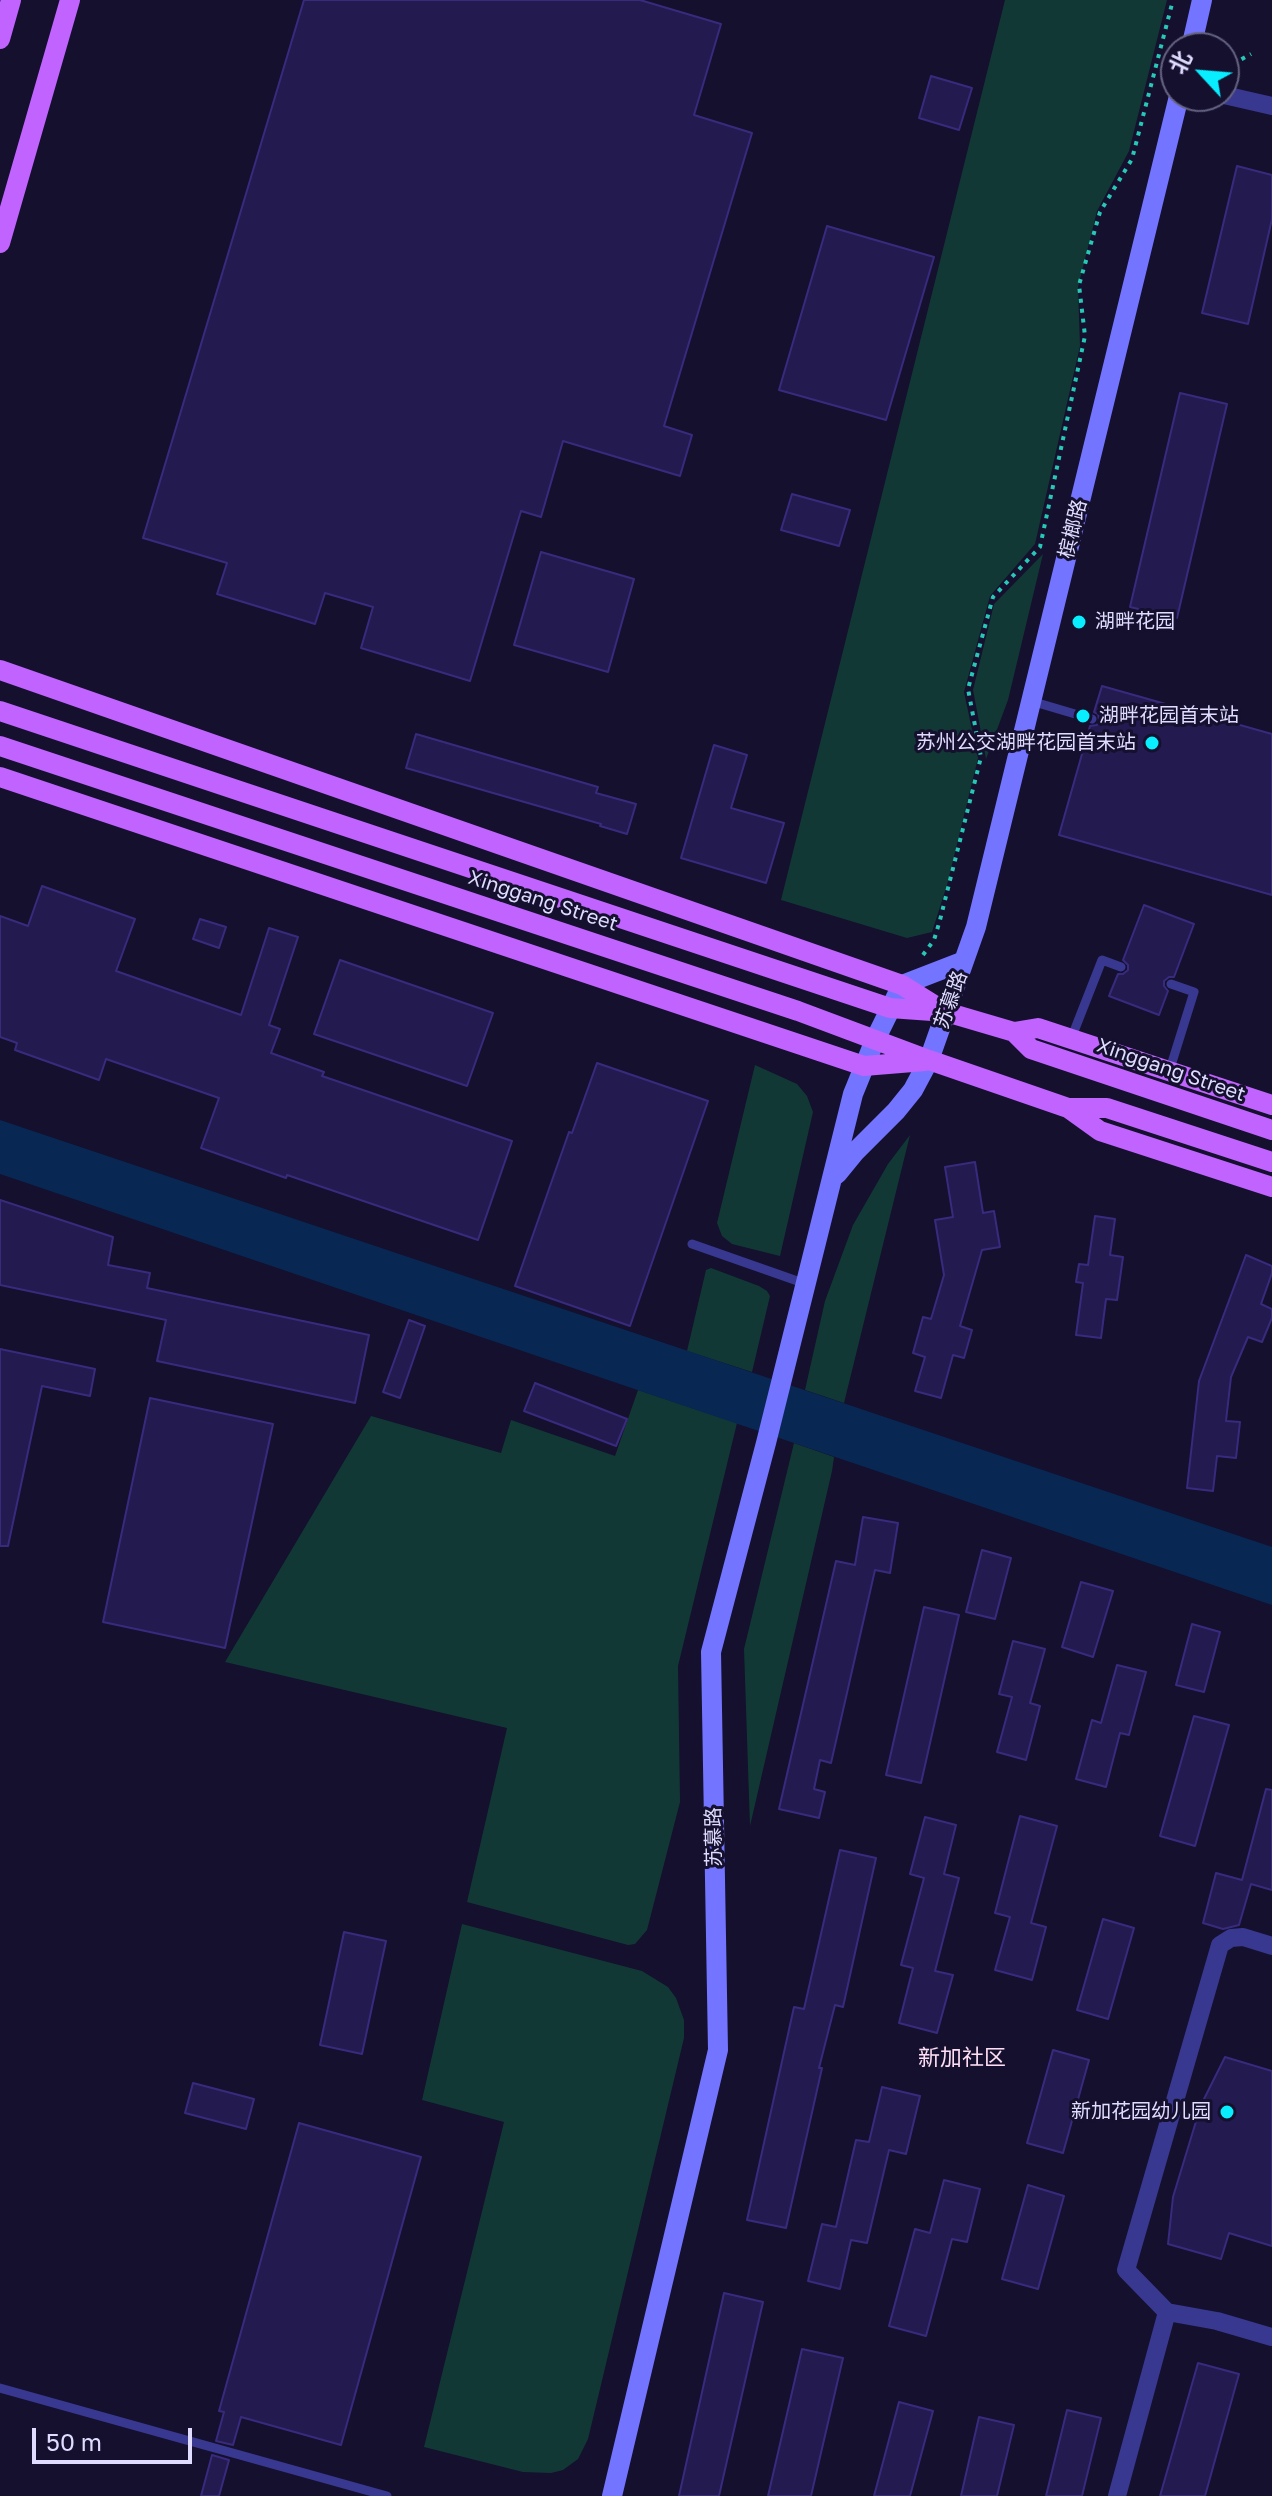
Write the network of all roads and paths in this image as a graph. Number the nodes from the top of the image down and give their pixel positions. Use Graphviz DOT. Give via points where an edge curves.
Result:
graph roads {
  1 [pos="11,0"];
  2 [pos="70,0"];
  3 [pos="1173,0"];
  4 [pos="1202,0"];
  5 [pos="1195,32"];
  6 [pos="0,39"];
  7 [pos="1251,54"];
  8 [pos="1240,60"];
  9 [pos="1240,99"];
  10 [pos="1272,106"];
  11 [pos="1175,112"];
  12 [pos="0,243"];
  13 [pos="0,670"];
  14 [pos="1031,701"];
  15 [pos="0,711"];
  16 [pos="1092,719"];
  17 [pos="0,746"];
  18 [pos="0,777"];
  19 [pos="964,961"];
  20 [pos="1121,967"];
  21 [pos="1171,984"];
  22 [pos="902,985"];
  23 [pos="890,1008"];
  24 [pos="946,1012"];
  25 [pos="1014,1032"];
  26 [pos="1071,1039"];
  27 [pos="875,1040"];
  28 [pos="929,1060"];
  29 [pos="864,1066"];
  30 [pos="1169,1072"];
  31 [pos="1272,1105"];
  32 [pos="1068,1108"];
  33 [pos="1272,1130"];
  34 [pos="1272,1162"];
  35 [pos="832,1180"];
  36 [pos="1272,1187"];
  37 [pos="692,1244"];
  38 [pos="806,1284"];
  39 [pos="1272,1946"];
  40 [pos="1167,2312"];
  41 [pos="1272,2337"];
  42 [pos="0,2388"];
  43 [pos="387,2496"];
  44 [pos="612,2496"];
  45 [pos="1117,2496"];
  1 -- 6 [label="main road"];
  2 -- 12 [label="main road"];
  3 -- 22 [label="path" via="1132,159 1100,212 1079,285 1085,336 1040,547 993,597 968,689 981,757 940,920 934,940"];
  4 -- 5 [label="main road"];
  7 -- 8 [label="path"];
  9 -- 10 [label="street"];
  11 -- 14 [label="main road, 槟榔路"];
  13 -- 22 [label="main road"];
  14 -- 16 [label="lane"];
  14 -- 19 [label="main road, 槟榔路"];
  15 -- 23 [label="main road, Xinggang Street"];
  17 -- 27 [label="main road, Xinggang Street"];
  18 -- 29 [label="main road"];
  19 -- 22 [label="main road, 苏慕路"];
  19 -- 24 [label="main road, 苏慕路"];
  20 -- 26 [label="lane" via="1102,960"];
  21 -- 30 [label="lane" via="1194,992"];
  22 -- 23 [label="main road, 苏慕路"];
  22 -- 24 [label="main road"];
  23 -- 24 [label="main road, Xinggang Street"];
  23 -- 27 [label="main road, 苏慕路"];
  24 -- 25 [label="main road, Xinggang Street"];
  24 -- 28 [label="main road, 苏慕路"];
  25 -- 26 [label="main road, Xinggang Street" via="1038,1028"];
  25 -- 33 [label="main road, Xinggang Street" via="1031,1049"];
  26 -- 30 [label="main road, Xinggang Street"];
  27 -- 28 [label="main road, Xinggang Street"];
  27 -- 29 [label="main road, 苏慕路"];
  28 -- 29 [label="main road"];
  28 -- 32 [label="main road, Xinggang Street"];
  28 -- 35 [label="main road, 苏慕路" via="913,1090"];
  29 -- 35 [label="main road, 苏慕路"];
  30 -- 31 [label="main road, Xinggang Street"];
  32 -- 34 [label="main road, Xinggang Street" via="1107,1108"];
  32 -- 36 [label="main road, Xinggang Street" via="1100,1131"];
  35 -- 38 [label="main road, 苏慕路"];
  37 -- 38 [label="lane"];
  38 -- 44 [label="main road, 苏慕路" via="711,1652 718,2050"];
  39 -- 40 [label="street" via="1243,1937 1220,1945 1126,2270"];
  40 -- 41 [label="street"];
  40 -- 45 [label="street"];
  42 -- 43 [label="lane"];
}
